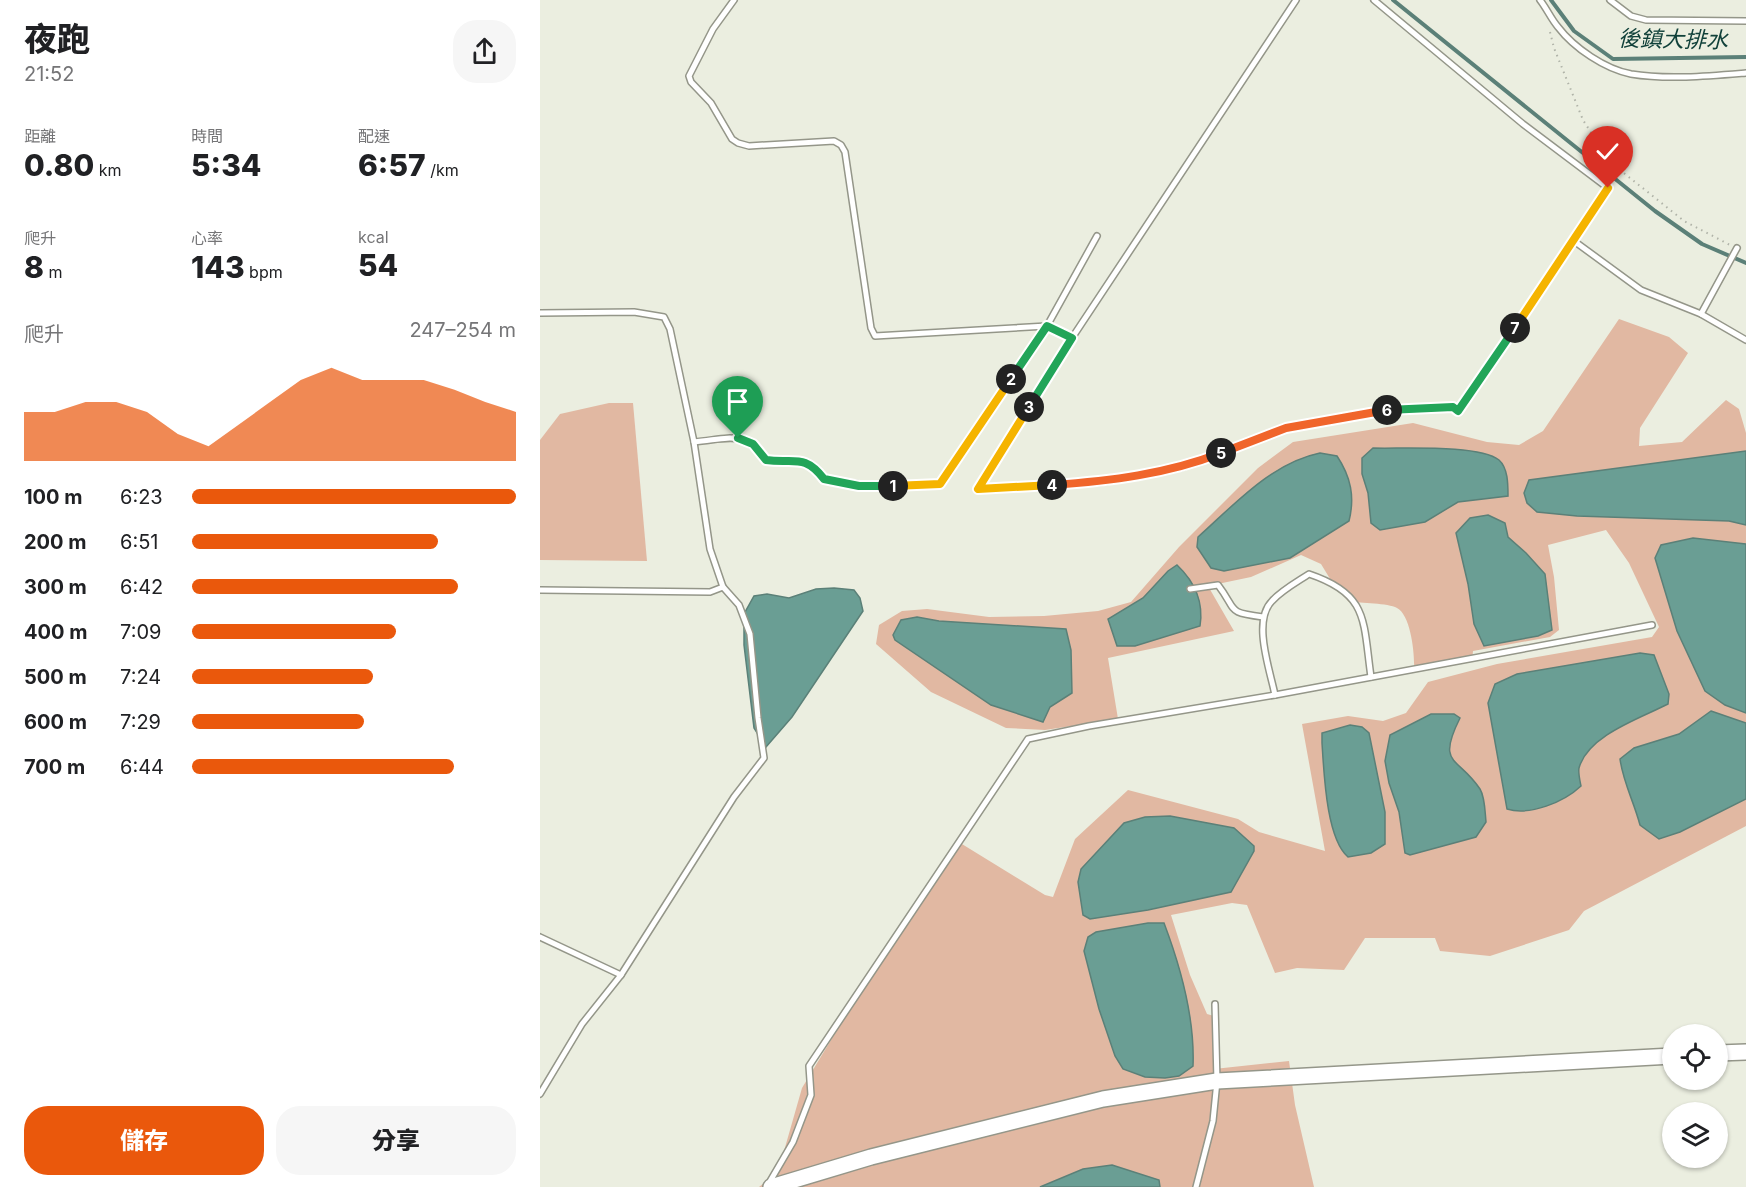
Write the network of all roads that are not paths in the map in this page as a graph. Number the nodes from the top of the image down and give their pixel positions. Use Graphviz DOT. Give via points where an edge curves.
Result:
graph roads {
  1 [pos="734,0"];
  2 [pos="1296,0"];
  3 [pos="1374,0"];
  4 [pos="1540,0"];
  5 [pos="1610,0"];
  6 [pos="1746,21"];
  7 [pos="1746,73"];
  8 [pos="1097,236"];
  9 [pos="1574,242"];
  10 [pos="1737,248"];
  11 [pos="540,313"];
  12 [pos="1701,314"];
  13 [pos="1047,326"];
  14 [pos="1072,338"];
  15 [pos="1746,340"];
  16 [pos="694,442"];
  17 [pos="723,587"];
  18 [pos="1190,589"];
  19 [pos="540,590"];
  20 [pos="1263,617"];
  21 [pos="1652,625"];
  22 [pos="1371,677"];
  23 [pos="1275,695"];
  24 [pos="540,937"];
  25 [pos="621,975"];
  26 [pos="1215,1004"];
  27 [pos="1746,1052"];
  28 [pos="1728,1053"];
  29 [pos="1662,1057"];
  30 [pos="1217,1081"];
  31 [pos="540,1094"];
  32 [pos="769,1187"];
  33 [pos="1196,1187"];
  1 -- 13 [label="lane" via="713,29 689,76 691,82 711,103 738,143 749,146 834,141 841,145 875,336"];
  2 -- 14 [label="lane"];
  3 -- 9 [label="lane" via="1523,124 1608,188"];
  4 -- 7 [label="lane" via="1558,28 1583,50 1630,74 1697,77"];
  5 -- 6 [label="lane" via="1631,16 1646,20"];
  8 -- 13 [label="lane"];
  9 -- 12 [label="lane" via="1641,290"];
  9 -- 14 [label="lane" via="1458,411 1453,407 1383,410 1345,416 1286,428 1184,467 1103,482 978,489"];
  10 -- 12 [label="lane"];
  11 -- 16 [label="lane" via="634,312 664,317 670,329"];
  12 -- 15 [label="lane"];
  13 -- 14 [label="lane"];
  13 -- 16 [label="lane" via="940,484 859,486 824,479 813,465 795,460 766,460 753,444 738,438"];
  16 -- 17 [label="lane" via="708,538"];
  17 -- 19 [label="lane" via="710,592"];
  17 -- 25 [label="lane" via="739,605 750,634 764,758 734,797"];
  18 -- 20 [label="lane" via="1218,585 1230,607 1239,614"];
  20 -- 22 [label="lane" via="1270,603 1309,574 1332,581 1348,593 1359,609"];
  20 -- 23 [label="lane"];
  21 -- 22 [label="lane"];
  22 -- 23 [label="lane"];
  23 -- 32 [label="lane" via="1028,739 809,1066 811,1095"];
  24 -- 25 [label="lane"];
  25 -- 31 [label="lane" via="582,1024"];
  26 -- 30 [label="lane"];
  27 -- 28 [label="street"];
  29 -- 30 [label="street"];
  30 -- 32 [label="street" via="1103,1099 871,1157"];
  30 -- 33 [label="lane"];
}
